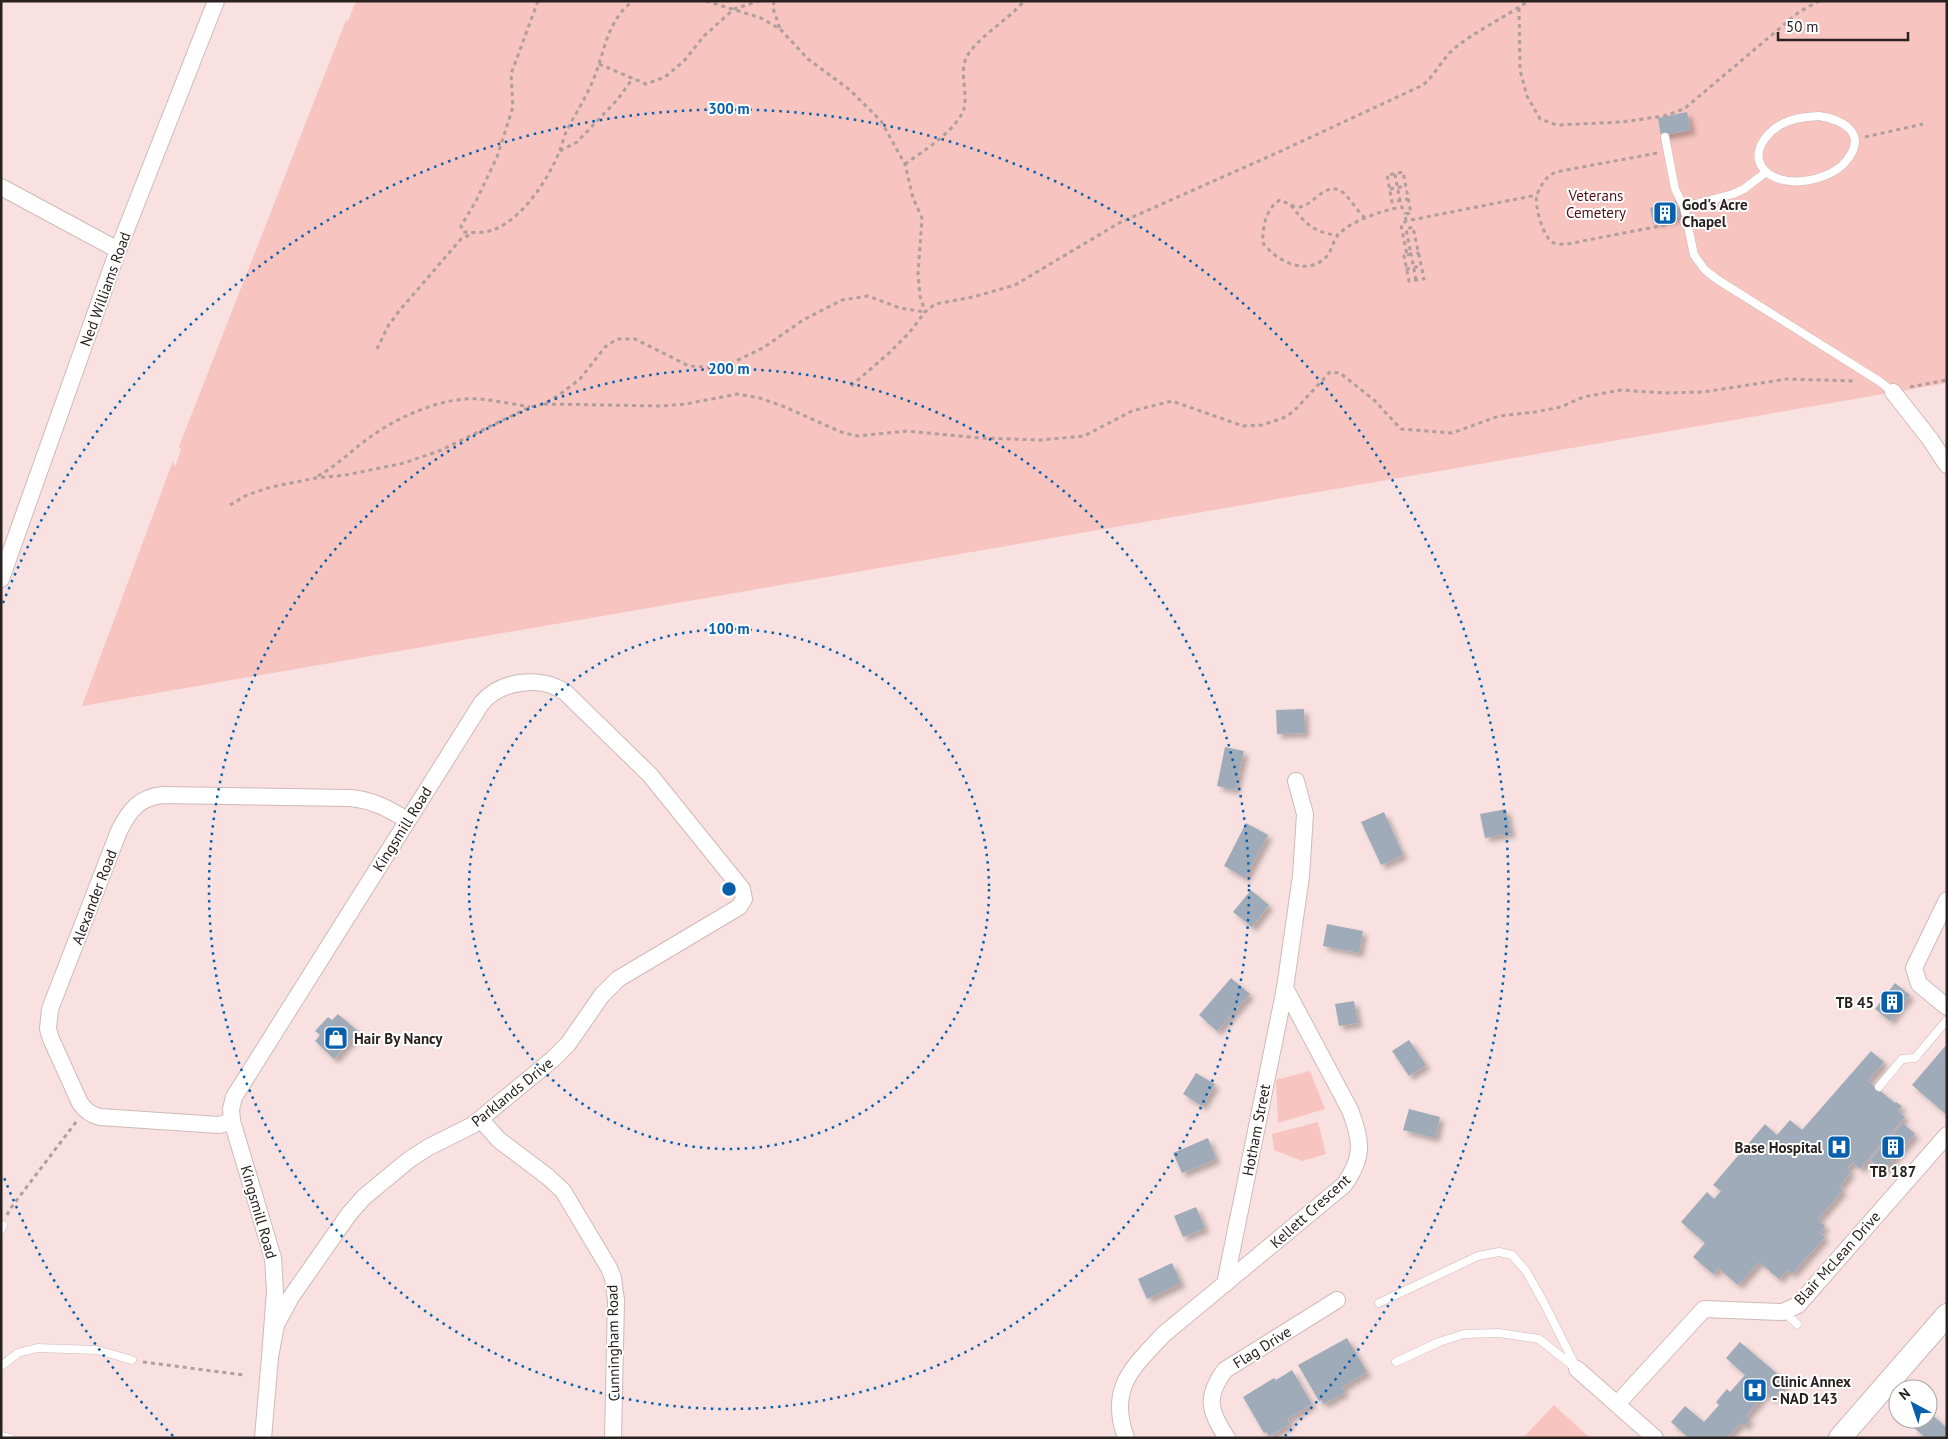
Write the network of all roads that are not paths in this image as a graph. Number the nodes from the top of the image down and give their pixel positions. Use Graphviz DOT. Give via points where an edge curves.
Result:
graph roads {
  1 [pos="216,1"];
  2 [pos="1665,138"];
  3 [pos="1766,172"];
  4 [pos="1,187"];
  5 [pos="1684,207"];
  6 [pos="118,250"];
  7 [pos="1893,392"];
  8 [pos="1947,465"];
  9 [pos="1,579"];
  10 [pos="1296,781"];
  11 [pos="407,820"];
  12 [pos="744,899"];
  13 [pos="1947,900"];
  14 [pos="1285,988"];
  15 [pos="1947,1007"];
  16 [pos="1947,1020"];
  17 [pos="1879,1087"];
  18 [pos="481,1120"];
  19 [pos="232,1121"];
  20 [pos="1946,1135"];
  21 [pos="1225,1284"];
  22 [pos="282,1296"];
  23 [pos="1337,1300"];
  24 [pos="1379,1304"];
  25 [pos="1783,1312"];
  26 [pos="1947,1315"];
  27 [pos="1797,1324"];
  28 [pos="132,1360"];
  29 [pos="1396,1362"];
  30 [pos="1,1366"];
  31 [pos="1576,1369"];
  32 [pos="1617,1404"];
  33 [pos="1,1436"];
  34 [pos="10,1438"];
  35 [pos="263,1438"];
  36 [pos="613,1438"];
  37 [pos="1126,1438"];
  38 [pos="1227,1438"];
  39 [pos="1654,1438"];
  40 [pos="1840,1438"];
  1 -- 6 [label="street, Ned Williams Road"];
  2 -- 5 [label="lane" via="1675,189"];
  3 -- 3 [label="lane" via="1781,179 1804,181 1825,176 1848,159 1854,140 1847,126 1832,118 1819,116 1790,120 1774,129 1762,144 1759,161"];
  3 -- 5 [label="lane" via="1733,194"];
  4 -- 6 [label="street"];
  5 -- 7 [label="lane" via="1694,255 1705,270"];
  6 -- 9 [label="street, Ned Williams Road"];
  7 -- 8 [label="street"];
  10 -- 14 [label="street, Hotham Street" via="1305,814 1301,876"];
  11 -- 12 [label="street, Kingsmill Road" via="486,696 501,687 552,685 566,693 638,762 742,889"];
  11 -- 19 [label="street, Kingsmill Road" via="234,1098"];
  11 -- 19 [label="street, Alexander Road" via="382,805 350,798 163,794 144,799 129,812 53,1000 48,1019 51,1039 80,1103 92,1115 219,1125"];
  12 -- 18 [label="street, Parklands Drive" via="739,907 618,979 561,1052"];
  13 -- 15 [label="street" via="1914,968 1919,984"];
  14 -- 21 [label="street, Hotham Street"];
  14 -- 21 [label="street, Kellett Crescent" via="1350,1110 1358,1130 1359,1158 1344,1186"];
  16 -- 17 [label="lane" via="1915,1058 1902,1059"];
  18 -- 22 [label="street, Parklands Drive" via="420,1152 364,1197"];
  18 -- 36 [label="street, Cunningham Road" via="499,1140 563,1192 609,1268 616,1300"];
  19 -- 22 [label="street, Kingsmill Road"];
  20 -- 25 [label="street, Blair McLean Drive" via="1912,1182 1829,1278 1798,1305"];
  21 -- 37 [label="street" via="1164,1334 1122,1386 1119,1407"];
  22 -- 35 [label="street, Parklands Drive" via="270,1357"];
  23 -- 38 [label="street, Flag Drive" via="1225,1370 1215,1383 1210,1402"];
  24 -- 31 [label="lane" via="1478,1256 1499,1252 1512,1255 1540,1295"];
  25 -- 27 [label="lane"];
  25 -- 32 [label="street, Blair McLean Drive" via="1704,1310"];
  26 -- 40 [label="street"];
  28 -- 30 [label="lane" via="96,1350 37,1348 18,1353"];
  29 -- 31 [label="lane" via="1464,1334 1499,1333 1539,1339"];
  31 -- 32 [label="street"];
  32 -- 39 [label="street"];
  33 -- 34 [label="lane"];
}
